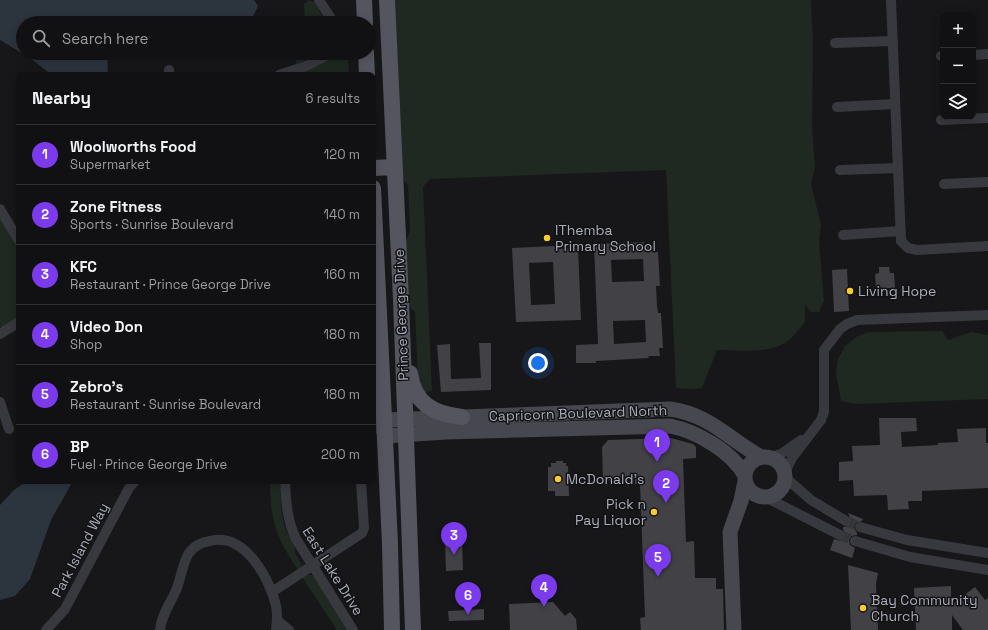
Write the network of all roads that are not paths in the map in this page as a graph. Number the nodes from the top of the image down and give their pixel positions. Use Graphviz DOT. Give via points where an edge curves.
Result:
graph roads {
  1 [pos="319,0"];
  2 [pos="364,0"];
  3 [pos="387,0"];
  4 [pos="891,0"];
  5 [pos="329,16"];
  6 [pos="365,16"];
  7 [pos="893,41"];
  8 [pos="835,43"];
  9 [pos="988,54"];
  10 [pos="976,55"];
  11 [pos="318,60"];
  12 [pos="366,60"];
  13 [pos="288,72"];
  14 [pos="367,72"];
  15 [pos="895,104"];
  16 [pos="837,107"];
  17 [pos="988,118"];
  18 [pos="976,119"];
  19 [pos="394,167"];
  20 [pos="376,168"];
  21 [pos="898,168"];
  22 [pos="840,170"];
  23 [pos="988,182"];
  24 [pos="944,184"];
  25 [pos="0,209"];
  26 [pos="900,232"];
  27 [pos="843,235"];
  28 [pos="16,236"];
  29 [pos="988,246"];
  30 [pos="401,300"];
  31 [pos="376,308"];
  32 [pos="988,315"];
  33 [pos="16,324"];
  34 [pos="0,334"];
  35 [pos="0,402"];
  36 [pos="462,417"];
  37 [pos="406,419"];
  38 [pos="9,429"];
  39 [pos="379,429"];
  40 [pos="406,435"];
  41 [pos="807,435"];
  42 [pos="766,457"];
  43 [pos="785,475"];
  44 [pos="745,478"];
  45 [pos="132,484"];
  46 [pos="285,484"];
  47 [pos="361,484"];
  48 [pos="763,497"];
  49 [pos="846,521"];
  50 [pos="731,525"];
  51 [pos="860,526"];
  52 [pos="840,535"];
  53 [pos="855,541"];
  54 [pos="988,553"];
  55 [pos="313,565"];
  56 [pos="988,570"];
  57 [pos="272,592"];
  58 [pos="276,625"];
  59 [pos="353,629"];
  60 [pos="46,630"];
  61 [pos="160,630"];
  62 [pos="289,630"];
  63 [pos="392,630"];
  64 [pos="413,630"];
  65 [pos="734,630"];
  1 -- 5 [label="street"];
  2 -- 6 [label="main road"];
  3 -- 19 [label="main road, Prince George Drive"];
  4 -- 7 [label="street"];
  7 -- 8 [label="street"];
  7 -- 15 [label="street"];
  9 -- 10 [label="street"];
  11 -- 13 [label="street"];
  12 -- 14 [label="main road"];
  15 -- 16 [label="street"];
  15 -- 21 [label="street"];
  17 -- 18 [label="street"];
  19 -- 20 [label="main road"];
  19 -- 30 [label="main road, Prince George Drive"];
  21 -- 22 [label="street"];
  21 -- 26 [label="street"];
  23 -- 24 [label="street"];
  25 -- 28 [label="street"];
  26 -- 27 [label="street"];
  26 -- 29 [label="street" via="904,246 912,249"];
  30 -- 36 [label="main road" via="414,391 421,401 433,410 444,415"];
  30 -- 37 [label="main road, Prince George Drive"];
  31 -- 39 [label="main road, Prince George Drive"];
  32 -- 41 [label="street" via="857,320 847,324 824,350 824,412 821,420"];
  33 -- 34 [label="street"];
  35 -- 38 [label="street"];
  36 -- 37 [label="street, Capricorn Boulevard North"];
  36 -- 42 [label="street, Capricorn Boulevard North" via="661,409 678,411 709,421"];
  37 -- 39 [label="street, Capricorn Boulevard North"];
  37 -- 40 [label="main road, Prince George Drive"];
  39 -- 40 [label="street, Capricorn Boulevard North"];
  39 -- 63 [label="main road, Prince George Drive"];
  40 -- 44 [label="street, Capricorn Boulevard North" via="670,426 684,429 708,441 738,466"];
  40 -- 64 [label="main road, Prince George Drive"];
  41 -- 42 [label="street" via="787,450"];
  41 -- 43 [label="street" via="792,458"];
  42 -- 43 [label="street" via="780,463"];
  42 -- 44 [label="street" via="751,462"];
  43 -- 48 [label="street" via="782,489 772,496"];
  43 -- 49 [label="street" via="818,506"];
  44 -- 48 [label="street" via="752,492"];
  44 -- 50 [label="street" via="741,500"];
  45 -- 60 [label="street, Park Island Way" via="65,609"];
  46 -- 55 [label="street, East Lake Drive" via="290,527"];
  47 -- 55 [label="street" via="364,528 362,533"];
  48 -- 50 [label="street" via="741,512"];
  48 -- 52 [label="street"];
  50 -- 65 [label="street"];
  51 -- 54 [label="street" via="907,540"];
  53 -- 56 [label="street" via="910,557"];
  55 -- 57 [label="street"];
  55 -- 59 [label="street, East Lake Drive"];
  57 -- 58 [label="street" via="276,607"];
  57 -- 61 [label="street" via="252,558 237,545 221,540 203,542 189,553 177,589 162,619"];
  58 -- 62 [label="street"];
}
